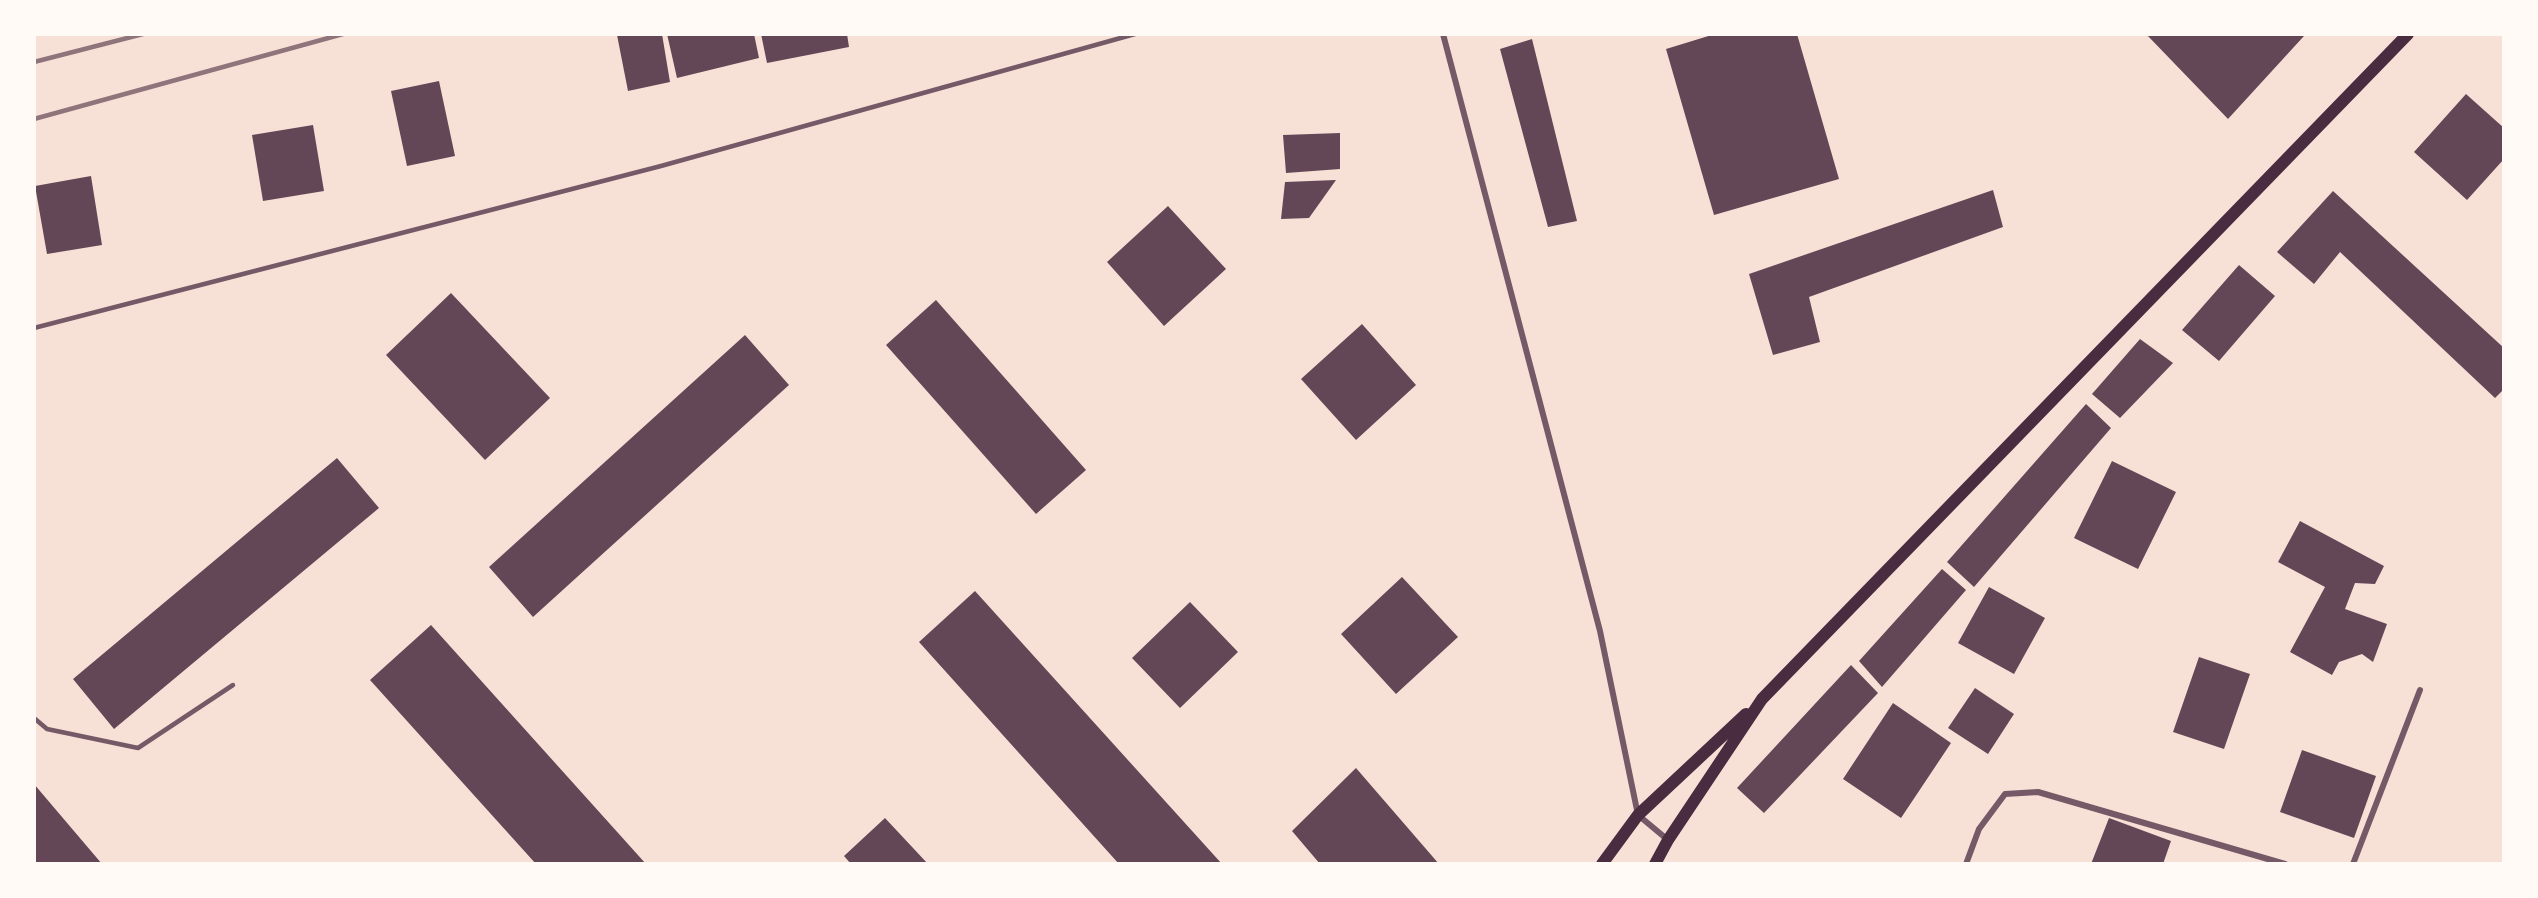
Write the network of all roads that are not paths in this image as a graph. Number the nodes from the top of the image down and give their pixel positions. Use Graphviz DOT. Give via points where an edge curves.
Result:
graph roads {
  1 [pos="1135,34"];
  2 [pos="1443,34"];
  3 [pos="2408,34"];
  4 [pos="34,328"];
  5 [pos="233,685"];
  6 [pos="2420,690"];
  7 [pos="1762,699"];
  8 [pos="34,718"];
  9 [pos="1638,815"];
  10 [pos="1668,840"];
  11 [pos="1602,864"];
  12 [pos="1655,864"];
  13 [pos="1966,864"];
  14 [pos="2285,864"];
  15 [pos="2353,864"];
  1 -- 4 [label="lane" via="661,166"];
  2 -- 9 [label="street" via="1600,631"];
  3 -- 7 [label="main road"];
  5 -- 8 [label="lane" via="138,748 46,729"];
  6 -- 15 [label="street"];
  7 -- 9 [label="main road"];
  7 -- 10 [label="main road"];
  9 -- 10 [label="street"];
  9 -- 11 [label="main road"];
  10 -- 12 [label="main road"];
  13 -- 14 [label="street" via="1979,829 2005,794 2038,792"];
}
